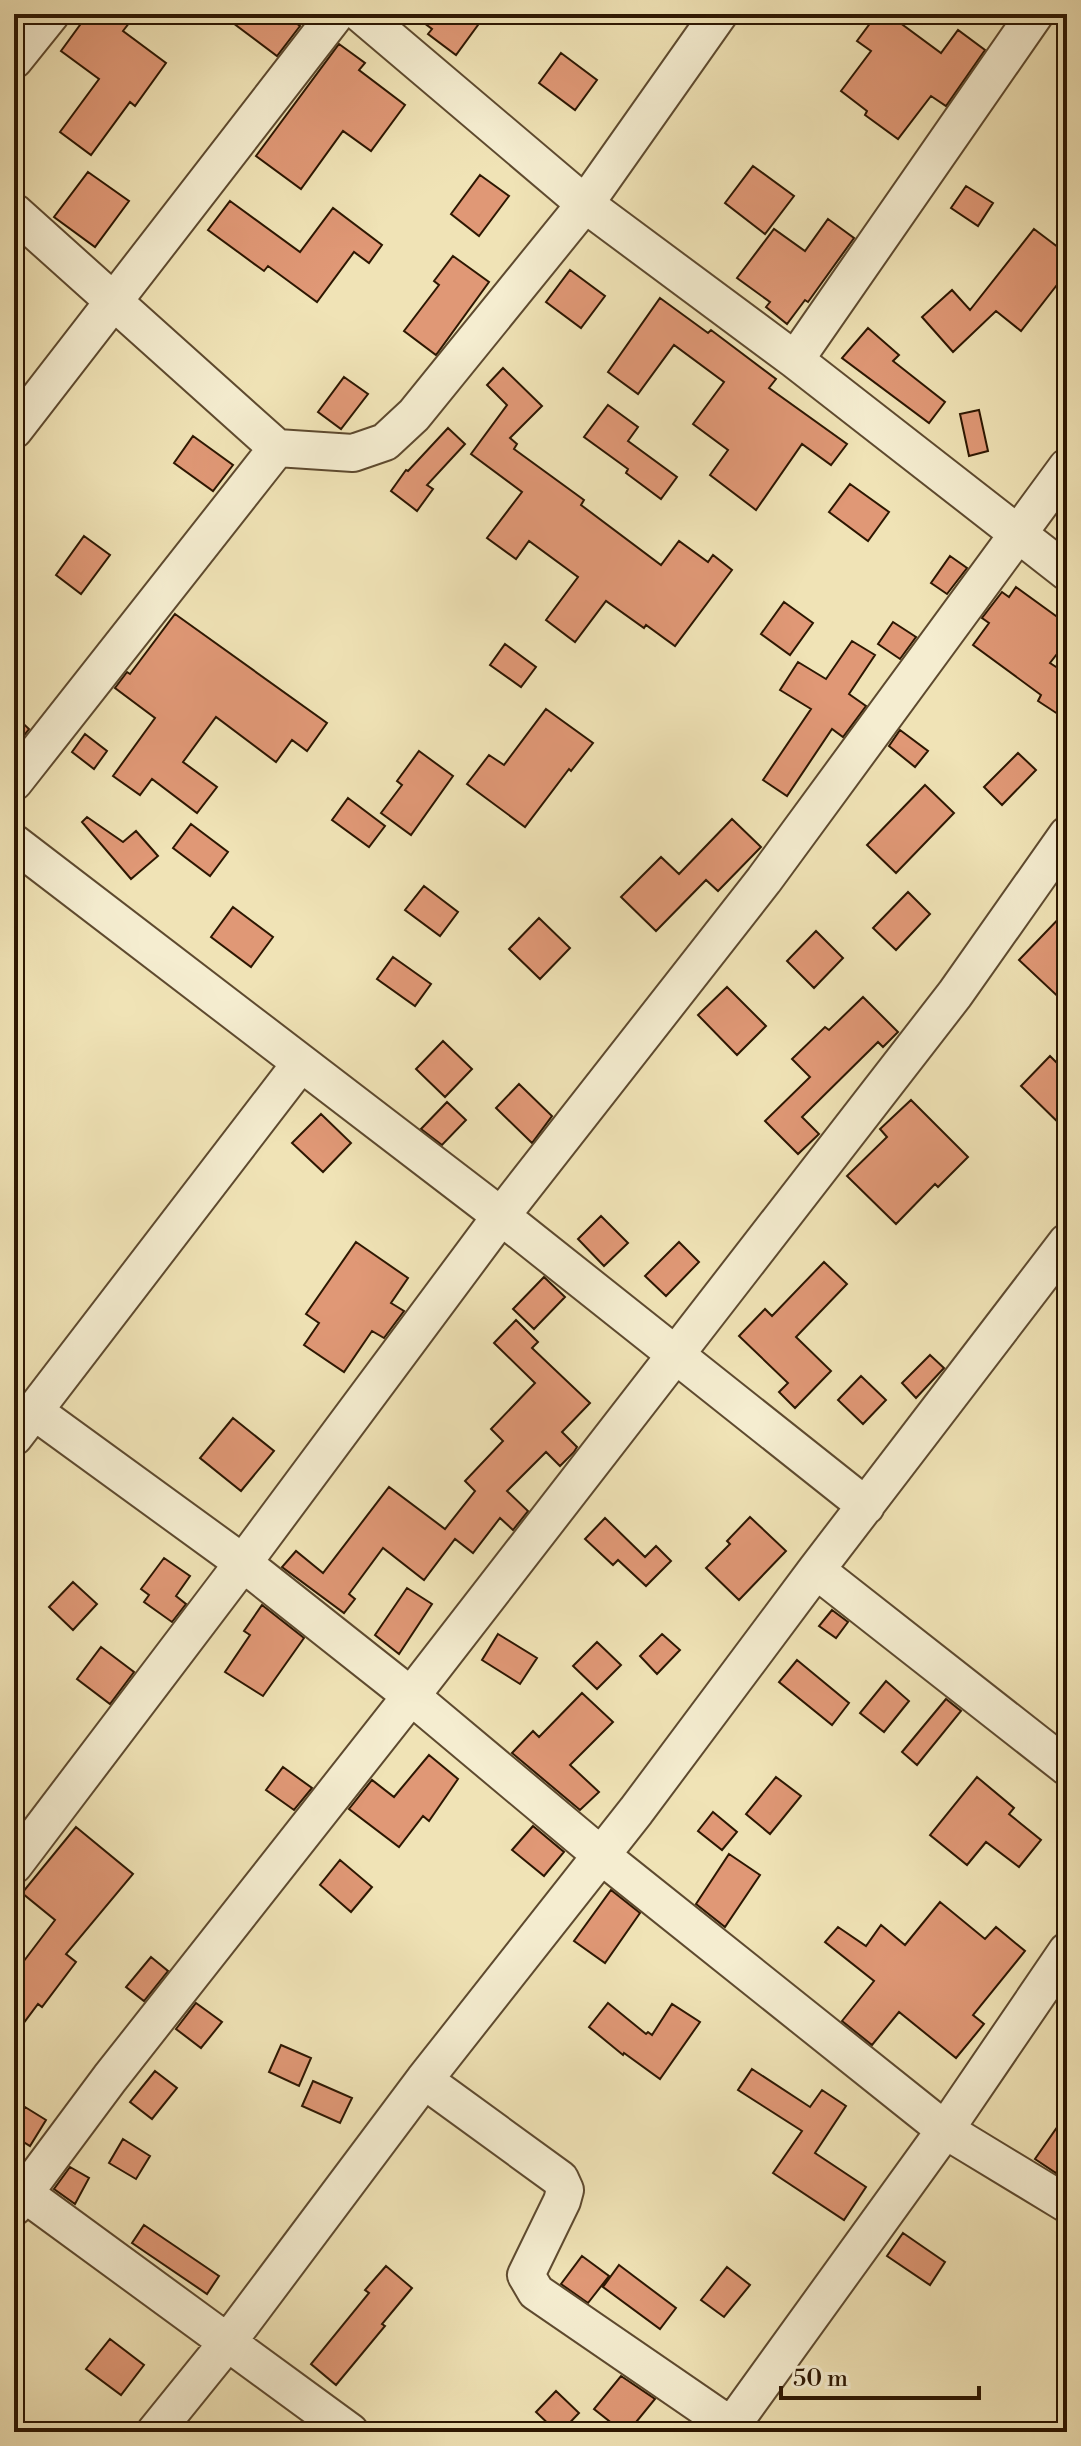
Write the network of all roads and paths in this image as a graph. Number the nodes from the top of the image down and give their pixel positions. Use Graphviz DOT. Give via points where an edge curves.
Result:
graph roads {
  1 [pos="51,14"];
  2 [pos="336,14"];
  3 [pos="361,14"];
  4 [pos="719,14"];
  5 [pos="1035,14"];
  6 [pos="14,60"];
  7 [pos="585,204"];
  8 [pos="14,212"];
  9 [pos="112,300"];
  10 [pos="795,360"];
  11 [pos="14,430"];
  12 [pos="277,448"];
  13 [pos="1067,467"];
  14 [pos="1016,535"];
  15 [pos="1067,572"];
  16 [pos="14,782"];
  17 [pos="1067,835"];
  18 [pos="14,843"];
  19 [pos="301,1063"];
  20 [pos="501,1216"];
  21 [pos="1067,1242"];
  22 [pos="678,1354"];
  23 [pos="24,1424"];
  24 [pos="866,1506"];
  25 [pos="243,1563"];
  26 [pos="816,1570"];
  27 [pos="411,1696"];
  28 [pos="1067,1767"];
  29 [pos="602,1856"];
  30 [pos="14,1865"];
  31 [pos="1067,1951"];
  32 [pos="424,2080"];
  33 [pos="945,2130"];
  34 [pos="17,2196"];
  35 [pos="1067,2204"];
  36 [pos="227,2343"];
  37 [pos="733,2430"];
  38 [pos="155,2432"];
  39 [pos="350,2432"];
  1 -- 6 [label="street"];
  2 -- 9 [label="street"];
  3 -- 7 [label="street"];
  4 -- 7 [label="street"];
  5 -- 10 [label="street"];
  7 -- 10 [label="street"];
  7 -- 12 [label="street" via="414,415 385,442 353,453"];
  8 -- 9 [label="street"];
  9 -- 11 [label="street"];
  9 -- 12 [label="street"];
  10 -- 14 [label="street"];
  12 -- 16 [label="street"];
  13 -- 14 [label="street"];
  14 -- 15 [label="street"];
  14 -- 20 [label="street" via="764,880"];
  17 -- 22 [label="street" via="955,994"];
  18 -- 19 [label="street"];
  19 -- 20 [label="street"];
  19 -- 23 [label="street"];
  20 -- 22 [label="street"];
  20 -- 25 [label="street"];
  21 -- 24 [label="street"];
  22 -- 24 [label="street"];
  22 -- 27 [label="street"];
  23 -- 25 [label="street"];
  24 -- 26 [label="street"];
  25 -- 27 [label="street"];
  25 -- 30 [label="street"];
  26 -- 28 [label="street"];
  26 -- 29 [label="street"];
  27 -- 29 [label="street"];
  27 -- 34 [label="street"];
  29 -- 32 [label="street"];
  29 -- 33 [label="street"];
  31 -- 33 [label="street"];
  32 -- 36 [label="street"];
  32 -- 37 [label="street" via="560,2179 562,2201 526,2275 536,2292"];
  33 -- 35 [label="street"];
  33 -- 37 [label="street"];
  34 -- 36 [label="street"];
  36 -- 38 [label="street"];
  36 -- 39 [label="street"];
}
